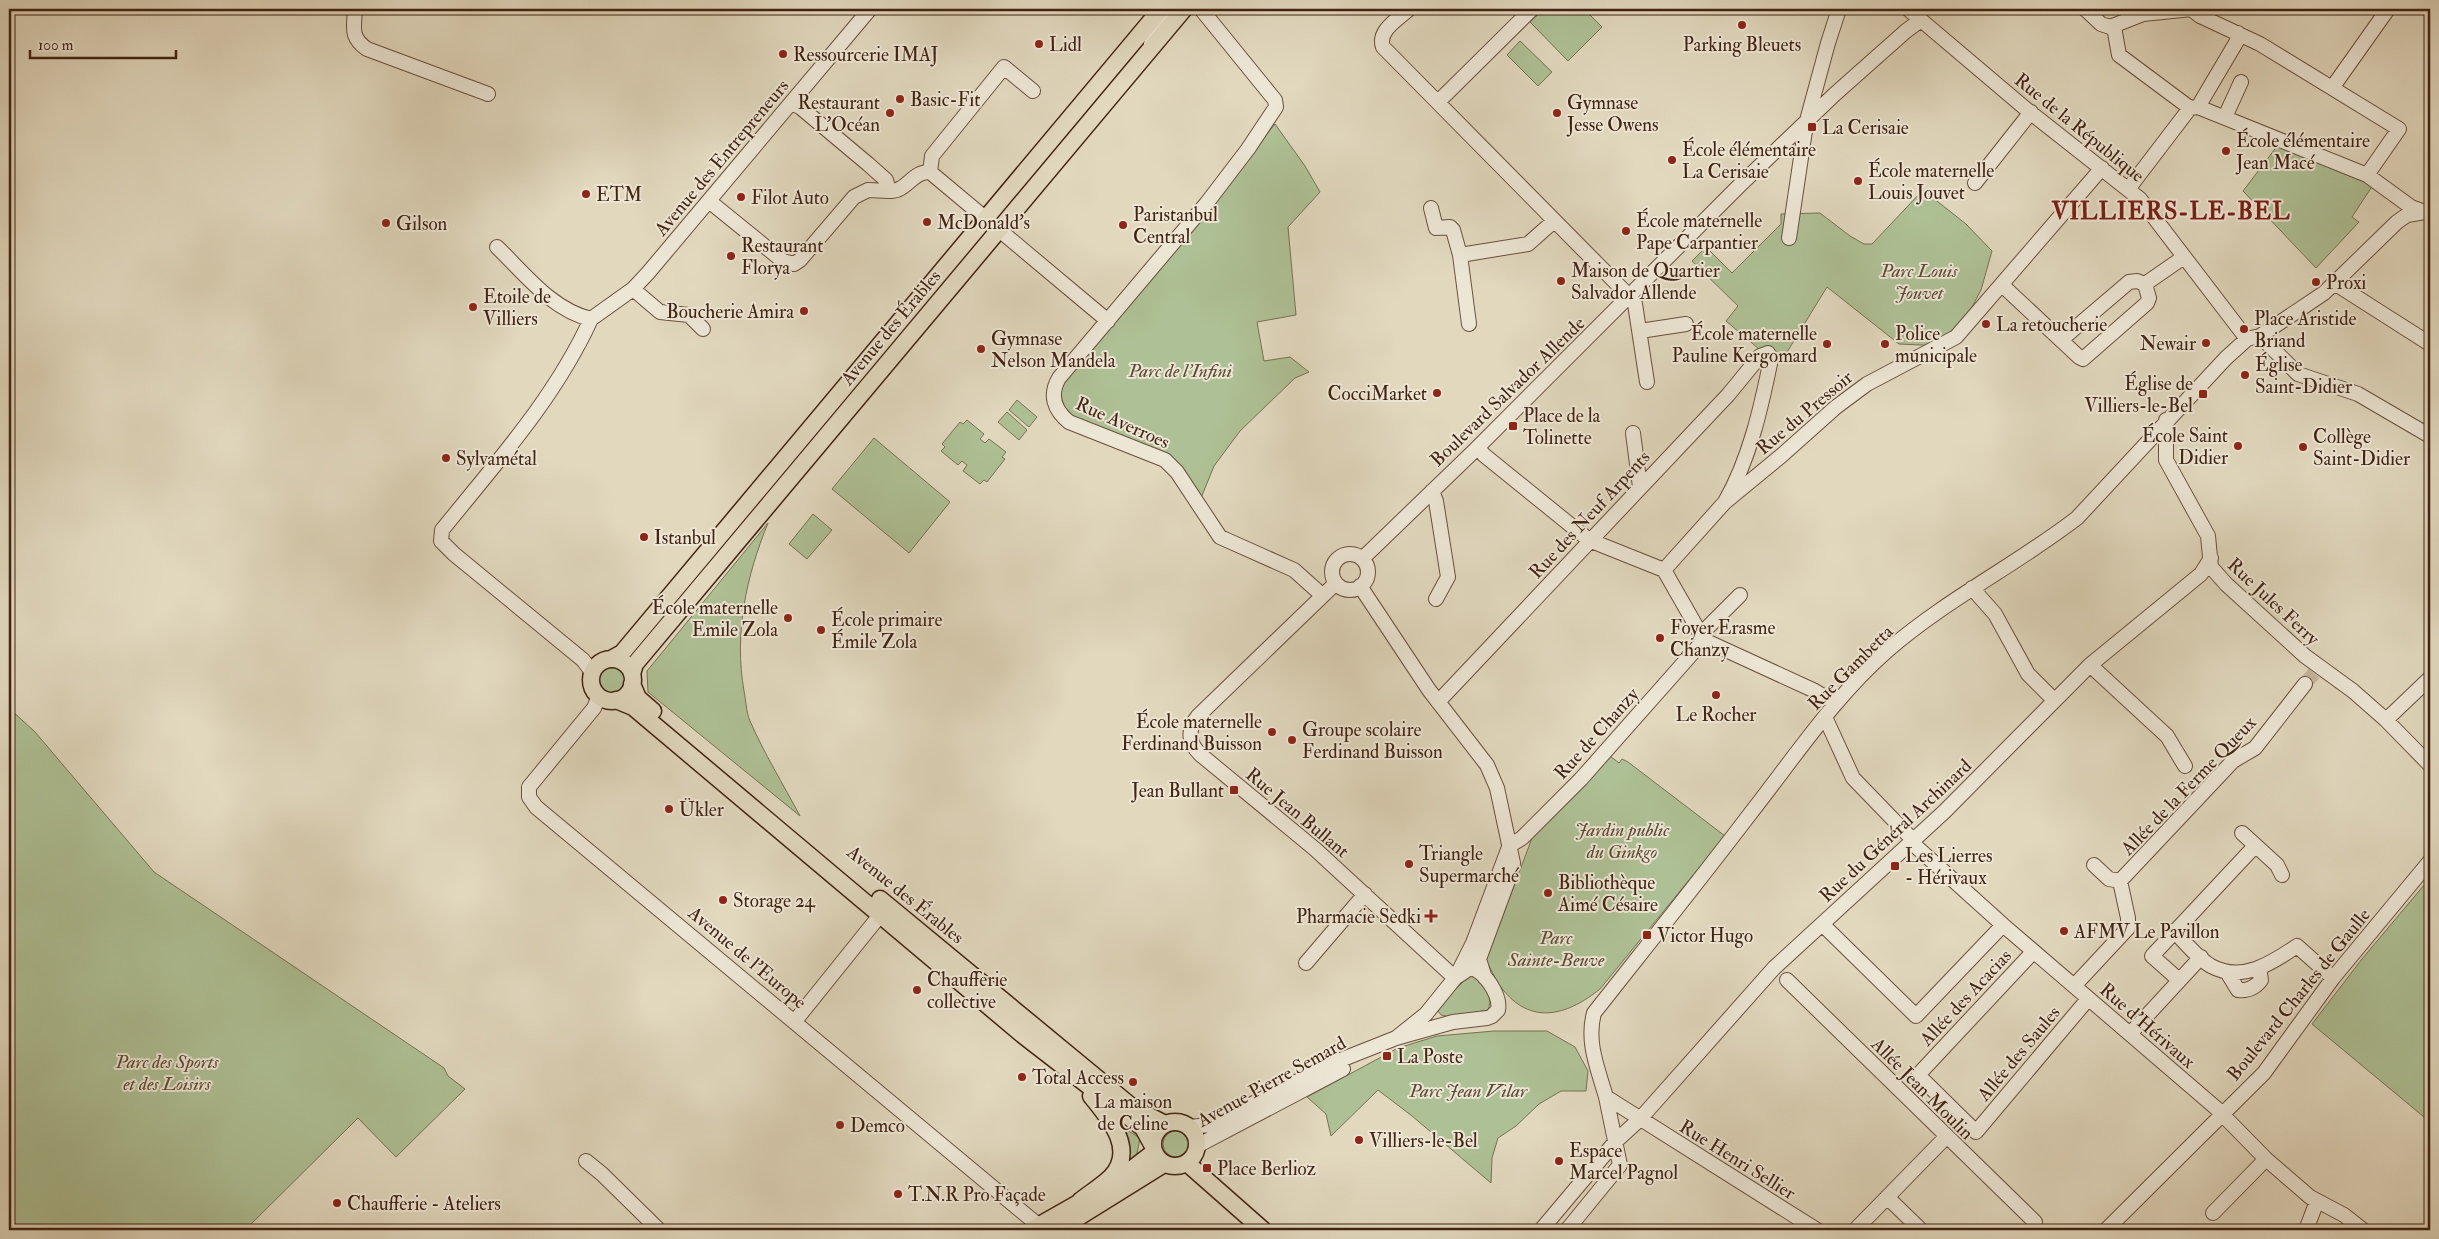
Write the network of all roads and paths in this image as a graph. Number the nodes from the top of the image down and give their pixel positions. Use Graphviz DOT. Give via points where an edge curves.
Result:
graph roads {
  1 [pos="355,9"];
  2 [pos="870,9"];
  3 [pos="1160,9"];
  4 [pos="1172,9"];
  5 [pos="1184,9"];
  6 [pos="1201,9"];
  7 [pos="1409,9"];
  8 [pos="1532,9"];
  9 [pos="1840,9"];
  10 [pos="1908,9"];
  11 [pos="2085,9"];
  12 [pos="2192,9"];
  13 [pos="2388,9"];
  14 [pos="1517,14"];
  15 [pos="1921,20"];
  16 [pos="2114,27"];
  17 [pos="2238,34"];
  18 [pos="1148,52"];
  19 [pos="2242,82"];
  20 [pos="2332,88"];
  21 [pos="1033,91"];
  22 [pos="488,94"];
  23 [pos="1438,102"];
  24 [pos="791,103"];
  25 [pos="2194,107"];
  26 [pos="2030,112"];
  27 [pos="2225,117"];
  28 [pos="1806,124"];
  29 [pos="2102,168"];
  30 [pos="930,172"];
  31 [pos="2368,175"];
  32 [pos="1975,183"];
  33 [pos="2129,188"];
  34 [pos="889,191"];
  35 [pos="709,201"];
  36 [pos="1431,208"];
  37 [pos="2428,212"];
  38 [pos="984,218"];
  39 [pos="1554,221"];
  40 [pos="999,229"];
  41 [pos="1789,238"];
  42 [pos="498,247"];
  43 [pos="1460,255"];
  44 [pos="2184,257"];
  45 [pos="2145,284"];
  46 [pos="2332,285"];
  47 [pos="2002,286"];
  48 [pos="634,289"];
  49 [pos="1630,297"];
  50 [pos="591,319"];
  51 [pos="1108,321"];
  52 [pos="1469,324"];
  53 [pos="1686,324"];
  54 [pos="703,330"];
  55 [pos="1640,331"];
  56 [pos="2254,338"];
  57 [pos="2062,340"];
  58 [pos="2430,344"];
  59 [pos="1647,382"];
  60 [pos="2166,420"];
  61 [pos="1633,433"];
  62 [pos="2430,436"];
  63 [pos="2148,440"];
  64 [pos="1478,448"];
  65 [pos="2166,460"];
  66 [pos="1640,487"];
  67 [pos="1432,491"];
  68 [pos="1725,502"];
  69 [pos="1589,540"];
  70 [pos="2210,558"];
  71 [pos="1362,559"];
  72 [pos="1664,570"];
  73 [pos="1336,583"];
  74 [pos="1360,586"];
  75 [pos="1972,588"];
  76 [pos="1322,595"];
  77 [pos="1740,595"];
  78 [pos="1436,600"];
  79 [pos="1702,637"];
  80 [pos="611,658"];
  81 [pos="2090,665"];
  82 [pos="592,672"];
  83 [pos="2430,678"];
  84 [pos="632,679"];
  85 [pos="2305,684"];
  86 [pos="599,696"];
  87 [pos="616,700"];
  88 [pos="2054,700"];
  89 [pos="1438,702"];
  90 [pos="1835,703"];
  91 [pos="1825,717"];
  92 [pos="2386,720"];
  93 [pos="2430,765"];
  94 [pos="2185,766"];
  95 [pos="2242,833"];
  96 [pos="1912,841"];
  97 [pos="1509,846"];
  98 [pos="2255,846"];
  99 [pos="2430,862"];
  100 [pos="2094,865"];
  101 [pos="2282,874"];
  102 [pos="2120,881"];
  103 [pos="1365,894"];
  104 [pos="881,914"];
  105 [pos="1822,924"];
  106 [pos="2003,925"];
  107 [pos="2174,931"];
  108 [pos="2033,952"];
  109 [pos="2202,957"];
  110 [pos="1306,963"];
  111 [pos="1455,978"];
  112 [pos="1486,978"];
  113 [pos="2333,978"];
  114 [pos="1787,980"];
  115 [pos="2180,980"];
  116 [pos="2074,986"];
  117 [pos="2088,998"];
  118 [pos="795,1021"];
  119 [pos="2130,1034"];
  120 [pos="1024,1036"];
  121 [pos="1396,1038"];
  122 [pos="1365,1051"];
  123 [pos="1606,1097"];
  124 [pos="2222,1114"];
  125 [pos="1640,1119"];
  126 [pos="1165,1124"];
  127 [pos="1189,1127"];
  128 [pos="1976,1132"];
  129 [pos="1946,1137"];
  130 [pos="1616,1141"];
  131 [pos="1197,1146"];
  132 [pos="1157,1154"];
  133 [pos="2266,1159"];
  134 [pos="586,1161"];
  135 [pos="1187,1162"];
  136 [pos="1887,1197"];
  137 [pos="1080,1201"];
  138 [pos="2317,1202"];
  139 [pos="2213,1213"];
  140 [pos="1553,1216"];
  141 [pos="2034,1222"];
  142 [pos="1035,1228"];
  143 [pos="659,1230"];
  144 [pos="1058,1230"];
  145 [pos="1263,1230"];
  146 [pos="1541,1230"];
  147 [pos="1569,1230"];
  148 [pos="1817,1230"];
  149 [pos="1855,1230"];
  150 [pos="1921,1230"];
  151 [pos="2106,1230"];
  152 [pos="2306,1230"];
  153 [pos="2363,1230"];
  1 -- 22 [label="street" via="354,32 357,41 367,49"];
  2 -- 24 [label="street, Avenue des Entrepreneurs"];
  3 -- 38 [label="main road, Avenue des Érables"];
  4 -- 18 [label="street" via="1157,29"];
  5 -- 18 [label="main road, Avenue des Érables"];
  6 -- 51 [label="street, Rue Averroes" via="1276,100 1276,107 1206,204"];
  7 -- 23 [label="street" via="1383,33 1383,47"];
  8 -- 14 [label="street"];
  9 -- 28 [label="street"];
  10 -- 15 [label="street, Rue de la République"];
  11 -- 16 [label="street" via="2101,24"];
  12 -- 16 [label="street" via="2143,14"];
  12 -- 17 [label="street" via="2205,19"];
  13 -- 20 [label="street"];
  14 -- 23 [label="street"];
  15 -- 26 [label="street, Rue de la République"];
  15 -- 28 [label="street, Boulevard Salvador Allende" via="1863,69"];
  16 -- 25 [label="street" via="2120,55"];
  17 -- 20 [label="street"];
  17 -- 25 [label="street"];
  18 -- 40 [label="main road, Avenue des Érables"];
  19 -- 27 [label="street"];
  20 -- 31 [label="street" via="2399,129"];
  21 -- 30 [label="street" via="1004,67 932,156"];
  23 -- 39 [label="street"];
  24 -- 34 [label="street" via="800,107 886,180"];
  24 -- 35 [label="street, Avenue des Entrepreneurs"];
  25 -- 27 [label="street"];
  25 -- 33 [label="street"];
  26 -- 29 [label="street, Rue de la République"];
  26 -- 32 [label="street"];
  27 -- 31 [label="street"];
  28 -- 41 [label="street"];
  28 -- 49 [label="street, Boulevard Salvador Allende" via="1695,229"];
  29 -- 33 [label="street, Rue de la République"];
  29 -- 47 [label="street, Rue du Pressoir"];
  30 -- 34 [label="street" via="917,174 903,189"];
  30 -- 38 [label="street"];
  31 -- 37 [label="street" via="2410,207"];
  33 -- 44 [label="street, Rue de la République" via="2159,220"];
  34 -- 35 [label="street" via="868,190 854,197 794,264 783,261"];
  35 -- 48 [label="street, Avenue des Entrepreneurs"];
  36 -- 43 [label="street" via="1436,228 1453,230"];
  37 -- 46 [label="street, Rue Gambetta" via="2407,215 2397,222"];
  38 -- 40 [label="street"];
  38 -- 80 [label="main road, Avenue des Érables" via="673,593 622,653"];
  39 -- 43 [label="street" via="1528,244"];
  39 -- 49 [label="street"];
  40 -- 51 [label="street"];
  40 -- 84 [label="main road, Avenue des Érables" via="635,664"];
  42 -- 50 [label="street" via="558,304 577,316"];
  43 -- 52 [label="street"];
  44 -- 45 [label="street"];
  44 -- 56 [label="street, Rue de la République"];
  45 -- 57 [label="street" via="2137,280 2129,282"];
  45 -- 57 [label="street" via="2149,298 2147,303 2086,357 2079,357"];
  46 -- 56 [label="street, Rue Gambetta"];
  46 -- 58 [label="street" via="2339,286"];
  47 -- 57 [label="street"];
  47 -- 68 [label="street, Rue du Pressoir" via="1956,337 1855,392"];
  48 -- 50 [label="street, Avenue des Entrepreneurs"];
  48 -- 54 [label="street" via="660,312 689,316"];
  49 -- 55 [label="street" via="1635,304"];
  49 -- 64 [label="street, Boulevard Salvador Allende"];
  50 -- 82 [label="street" via="532,421 442,530 441,541 583,660"];
  51 -- 76 [label="street, Rue Averroes" via="1059,378 1054,389 1054,402 1059,414 1080,426 1165,460 1177,472 1220,537 1294,570"];
  53 -- 55 [label="street"];
  55 -- 59 [label="street"];
  56 -- 60 [label="street, Rue Gambetta" via="2226,358"];
  56 -- 62 [label="street, Rue de la République" via="2298,374 2358,394"];
  60 -- 63 [label="street, Rue Gambetta"];
  60 -- 65 [label="street, Rue Jules Ferry"];
  61 -- 66 [label="street"];
  63 -- 65 [label="street"];
  63 -- 75 [label="street, Rue Gambetta" via="2077,518"];
  64 -- 67 [label="street, Boulevard Salvador Allende"];
  64 -- 69 [label="street"];
  65 -- 70 [label="street, Rue Jules Ferry" via="2208,536"];
  66 -- 68 [label="street, Rue des Neuf Arpents" via="1728,395 1760,356 1768,353 1771,359 1749,448 1738,479"];
  66 -- 69 [label="street, Rue des Neuf Arpents"];
  67 -- 71 [label="street, Boulevard Salvador Allende"];
  67 -- 78 [label="street" via="1448,577"];
  68 -- 72 [label="street, Rue du Pressoir"];
  69 -- 72 [label="street"];
  69 -- 89 [label="street, Rue des Neuf Arpents"];
  70 -- 81 [label="street, Rue du Général Archinard" via="2200,574"];
  70 -- 92 [label="street, Rue Jules Ferry" via="2211,567 2226,584 2317,669 2343,684"];
  71 -- 73 [label="street" via="1351,554 1335,561 1332,572"];
  71 -- 74 [label="street" via="1368,573"];
  72 -- 79 [label="street"];
  73 -- 74 [label="street" via="1345,589"];
  73 -- 76 [label="street, Rue Jean Bullant"];
  74 -- 89 [label="street"];
  75 -- 88 [label="street" via="1995,614 2028,674"];
  75 -- 90 [label="street, Rue Gambetta" via="1888,650"];
  76 -- 103 [label="street, Rue Jean Bullant" via="1198,716 1190,738 1200,755"];
  77 -- 79 [label="street, Rue de Chanzy"];
  79 -- 90 [label="street"];
  79 -- 97 [label="street, Rue de Chanzy" via="1581,779 1522,838"];
  80 -- 82 [label="main road" via="599,662"];
  80 -- 84 [label="main road" via="624,663"];
  81 -- 88 [label="street, Rue du Général Archinard"];
  81 -- 94 [label="street" via="2167,736"];
  82 -- 86 [label="main road" via="592,686"];
  83 -- 92 [label="street"];
  84 -- 87 [label="main road" via="626,694"];
  84 -- 126 [label="main road, Avenue des Érables" via="638,698 870,892 1132,1107"];
  85 -- 102 [label="street, Allée de la Ferme Queux" via="2255,748 2233,761"];
  86 -- 87 [label="main road"];
  86 -- 118 [label="street, Avenue de l'Europe" via="594,708 529,787 529,797 536,807"];
  87 -- 104 [label="main road, Avenue des Érables" via="633,707"];
  88 -- 96 [label="street, Rue du Général Archinard"];
  89 -- 97 [label="street" via="1493,776"];
  90 -- 91 [label="street, Rue Gambetta"];
  91 -- 96 [label="street, Rue d'Hérivaux" via="1853,778"];
  91 -- 123 [label="street, Rue Gambetta" via="1594,1013 1590,1029 1592,1045"];
  92 -- 93 [label="street, Rue Jules Ferry"];
  95 -- 98 [label="street"];
  96 -- 105 [label="street, Rue du Général Archinard"];
  96 -- 106 [label="street, Rue d'Hérivaux"];
  97 -- 111 [label="street" via="1473,943"];
  97 -- 112 [label="street" via="1513,863 1510,875 1479,960"];
  98 -- 101 [label="street"];
  98 -- 107 [label="street"];
  99 -- 113 [label="street, Boulevard Charles de Gaulle"];
  100 -- 102 [label="street" via="2109,879"];
  102 -- 116 [label="street, Allée de la Ferme Queux" via="2128,928"];
  103 -- 110 [label="street"];
  103 -- 111 [label="street, Rue Jean Bullant"];
  104 -- 118 [label="street"];
  104 -- 120 [label="main road, Avenue des Érables"];
  105 -- 106 [label="street" via="1916,1016"];
  105 -- 125 [label="street, Rue du Général Archinard" via="1774,968"];
  106 -- 108 [label="street, Rue d'Hérivaux"];
  107 -- 109 [label="street"];
  107 -- 115 [label="street" via="2152,956"];
  108 -- 116 [label="street, Rue d'Hérivaux"];
  108 -- 128 [label="street, Allée des Acacias" via="1918,1074"];
  109 -- 113 [label="street" via="2210,965 2227,972 2244,973 2297,946"];
  109 -- 115 [label="street"];
  111 -- 112 [label="street" via="1470,968"];
  111 -- 121 [label="street" via="1426,1014"];
  112 -- 121 [label="street" via="1499,1005 1492,1016 1453,1022"];
  113 -- 124 [label="street, Boulevard Charles de Gaulle" via="2264,1072"];
  114 -- 129 [label="street, Allée Jean Moulin"];
  115 -- 119 [label="street"];
  116 -- 117 [label="street, Rue d'Hérivaux"];
  117 -- 119 [label="street, Rue d'Hérivaux"];
  117 -- 128 [label="street, Allée des Saules"];
  118 -- 142 [label="street, Avenue de l'Europe"];
  119 -- 124 [label="street, Rue d'Hérivaux"];
  120 -- 132 [label="main road, Avenue des Érables" via="1142,1128"];
  120 -- 137 [label="main road, Avenue des Érables" via="1092,1096 1119,1136 1122,1152 1119,1166 1111,1177"];
  121 -- 122 [label="street, Avenue Pierre Semard"];
  122 -- 127 [label="street, Avenue Pierre Semard" via="1338,1061 1210,1125"];
  122 -- 131 [label="street, Avenue Pierre Semard" via="1345,1068"];
  123 -- 125 [label="street"];
  123 -- 130 [label="street, Rue Gambetta"];
  124 -- 133 [label="street, Rue d'Hérivaux"];
  124 -- 151 [label="street, Boulevard Charles de Gaulle"];
  125 -- 130 [label="street, Rue du Général Archinard"];
  125 -- 148 [label="street, Rue Henri Sellier"];
  126 -- 127 [label="main road" via="1180,1122"];
  126 -- 132 [label="main road" via="1155,1133"];
  127 -- 131 [label="main road"];
  129 -- 136 [label="street"];
  129 -- 141 [label="street, Allée Jean Moulin"];
  130 -- 140 [label="street, Rue du Général Archinard"];
  130 -- 147 [label="street, Rue Gambetta" via="1620,1165"];
  131 -- 135 [label="main road"];
  132 -- 135 [label="main road" via="1176,1166"];
  132 -- 137 [label="main road" via="1114,1184"];
  132 -- 144 [label="main road"];
  133 -- 138 [label="street, Rue d'Hérivaux"];
  133 -- 139 [label="street"];
  134 -- 143 [label="street"];
  135 -- 145 [label="main road"];
  136 -- 149 [label="street"];
  136 -- 150 [label="street"];
  137 -- 142 [label="main road"];
  138 -- 152 [label="street"];
  138 -- 153 [label="street, Rue d'Hérivaux" via="2329,1206"];
  140 -- 146 [label="street, Rue du Général Archinard"];
  140 -- 147 [label="street"];
}
